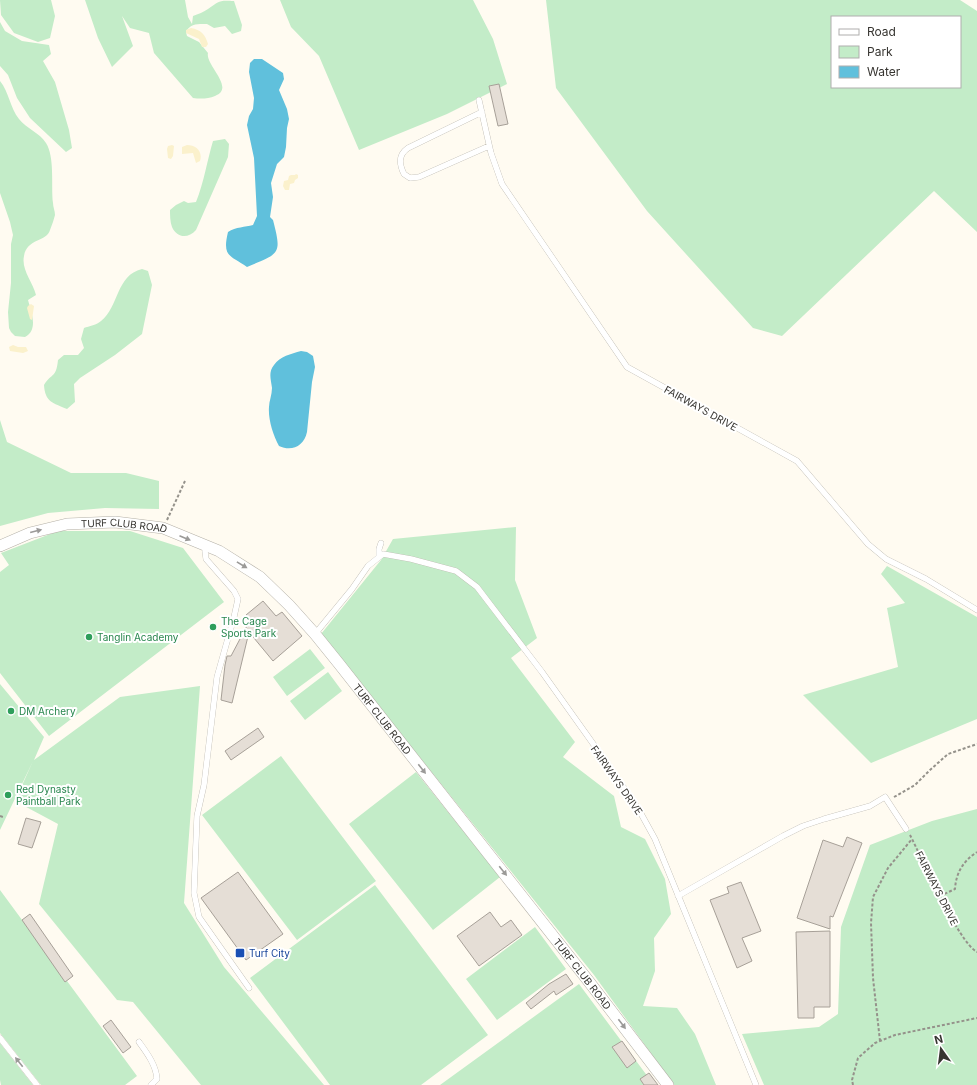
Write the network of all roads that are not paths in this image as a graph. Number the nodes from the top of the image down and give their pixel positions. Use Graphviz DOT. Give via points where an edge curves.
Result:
graph roads {
  1 [pos="479,100"];
  2 [pos="482,112"];
  3 [pos="489,146"];
  4 [pos="381,543"];
  5 [pos="0,546"];
  6 [pos="207,547"];
  7 [pos="379,556"];
  8 [pos="977,610"];
  9 [pos="315,634"];
  10 [pos="906,829"];
  11 [pos="678,896"];
  12 [pos="249,988"];
  13 [pos="0,1038"];
  14 [pos="139,1042"];
  15 [pos="37,1085"];
  16 [pos="151,1085"];
  17 [pos="668,1085"];
  18 [pos="756,1085"];
  1 -- 2 [label="lane, FAIRWAYS DRIVE"];
  2 -- 3 [label="lane, FAIRWAYS DRIVE"];
  2 -- 3 [label="lane" via="404,150 400,158 401,169 410,178 424,176"];
  3 -- 8 [label="lane, FAIRWAYS DRIVE" via="502,184 627,367 797,460 868,544 886,559 926,579"];
  4 -- 7 [label="lane"];
  5 -- 6 [label="street, TURF CLUB ROAD, one-way" via="30,533 67,524 115,522 163,528"];
  6 -- 9 [label="street, TURF CLUB ROAD, one-way" via="219,551 260,577"];
  6 -- 12 [label="lane" via="206,558 238,599 217,677 204,785 197,816 194,893 199,917"];
  7 -- 9 [label="lane" via="368,566"];
  7 -- 11 [label="lane, FAIRWAYS DRIVE" via="383,554 410,559 456,571 477,586 542,672 639,810 655,839"];
  9 -- 17 [label="street, TURF CLUB ROAD, one-way"];
  10 -- 11 [label="lane" via="885,797 870,806 803,826"];
  11 -- 18 [label="lane, FAIRWAYS DRIVE"];
  15 -- 13 [label="lane, one-way"];
  14 -- 16 [label="lane" via="157,1073 157,1079"];
}
